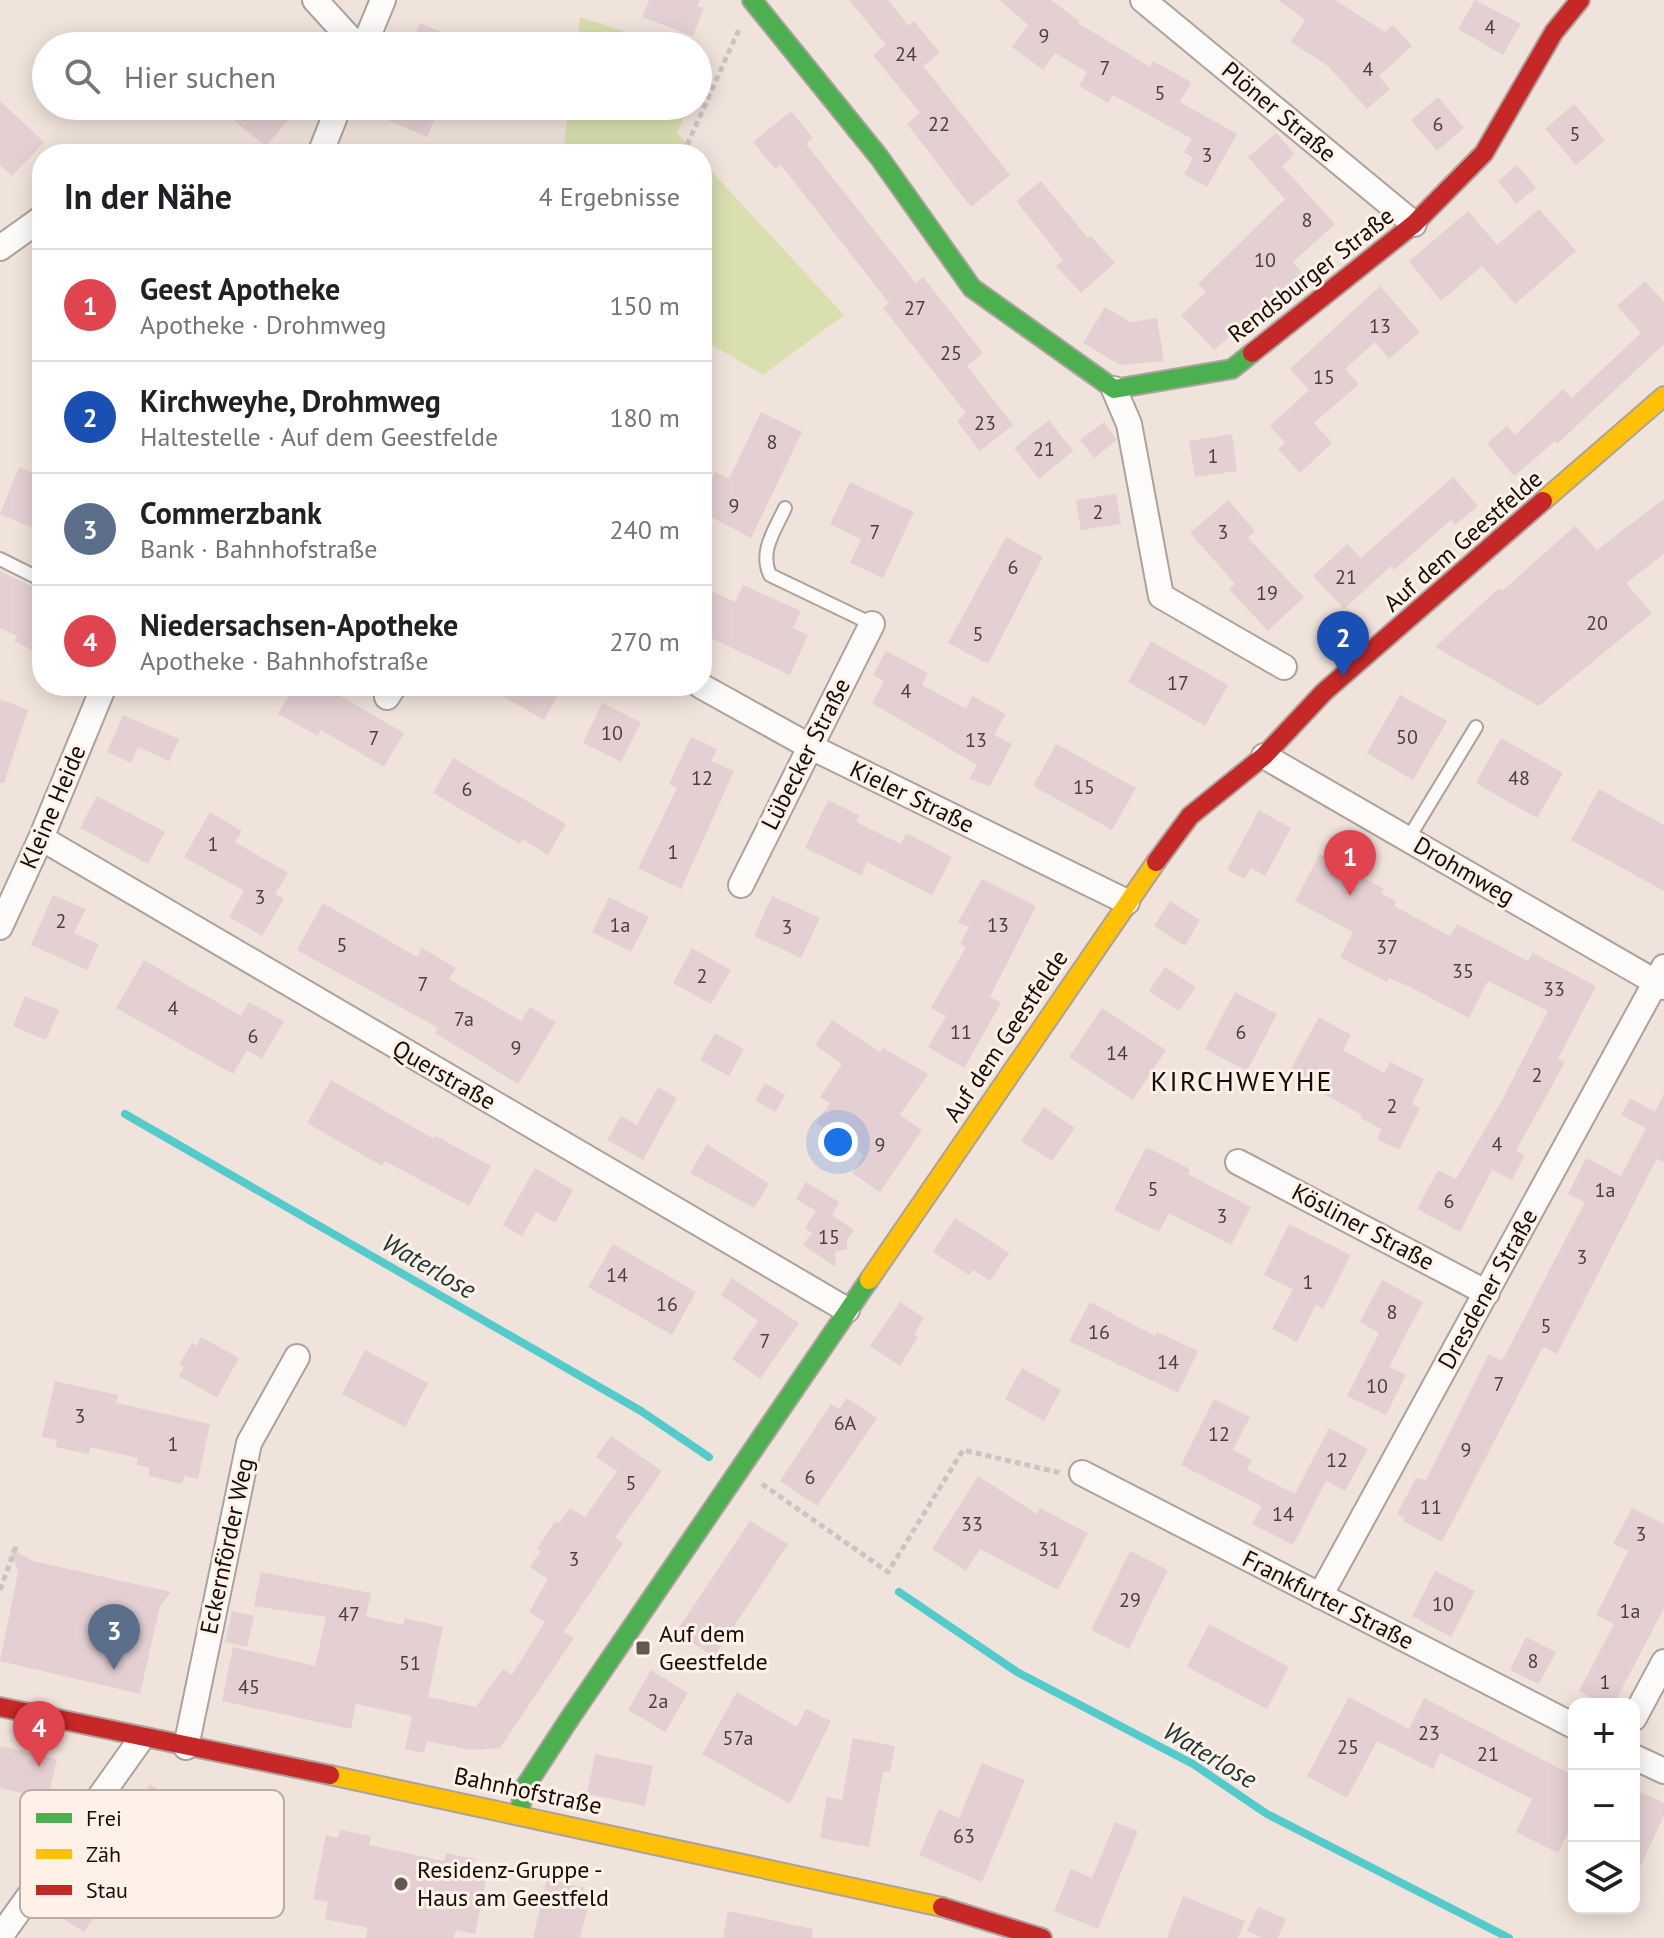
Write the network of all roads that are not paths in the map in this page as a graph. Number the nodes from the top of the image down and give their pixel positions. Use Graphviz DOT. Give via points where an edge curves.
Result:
graph roads {
  1 [pos="315,0"];
  2 [pos="383,0"];
  3 [pos="752,0"];
  4 [pos="1143,0"];
  5 [pos="1580,0"];
  6 [pos="344,32"];
  7 [pos="370,32"];
  8 [pos="333,120"];
  9 [pos="324,144"];
  10 [pos="1414,224"];
  11 [pos="32,225"];
  12 [pos="0,248"];
  13 [pos="1114,389"];
  14 [pos="1664,396"];
  15 [pos="785,508"];
  16 [pos="0,559"];
  17 [pos="32,575"];
  18 [pos="872,624"];
  19 [pos="1284,667"];
  20 [pos="712,692"];
  21 [pos="100,696"];
  22 [pos="1476,727"];
  23 [pos="809,746"];
  24 [pos="1264,756"];
  25 [pos="41,838"];
  26 [pos="1408,839"];
  27 [pos="741,885"];
  28 [pos="1127,902"];
  29 [pos="1,924"];
  30 [pos="1661,979"];
  31 [pos="1238,1162"];
  32 [pos="1487,1293"];
  33 [pos="847,1310"];
  34 [pos="297,1357"];
  35 [pos="1082,1473"];
  36 [pos="1320,1596"];
  37 [pos="1664,1662"];
  38 [pos="0,1707"];
  39 [pos="1640,1707"];
  40 [pos="1568,1723"];
  41 [pos="141,1739"];
  42 [pos="186,1747"];
  43 [pos="1640,1760"];
  44 [pos="1664,1771"];
  45 [pos="105,1790"];
  46 [pos="519,1813"];
  47 [pos="20,1909"];
  48 [pos="0,1937"];
  49 [pos="1042,1938"];
  1 -- 6 [label="street"];
  2 -- 7 [label="street"];
  3 -- 13 [label="street" via="879,157 972,288"];
  4 -- 10 [label="street, Plöner Straße"];
  5 -- 10 [label="street, Rendsburger Straße" via="1554,32 1484,153"];
  8 -- 9 [label="street"];
  10 -- 13 [label="street, Rendsburger Straße" via="1232,369"];
  11 -- 12 [label="street"];
  13 -- 19 [label="street" via="1129,424 1161,596"];
  14 -- 24 [label="street, Auf dem Geestfelde" via="1324,692"];
  15 -- 18 [label="lane" via="766,550 764,563 770,575"];
  16 -- 17 [label="lane"];
  18 -- 23 [label="street, Lübecker Straße"];
  20 -- 23 [label="street, Kieler Straße"];
  21 -- 25 [label="street, Kleine Heide"];
  22 -- 26 [label="lane"];
  23 -- 27 [label="street, Lübecker Straße"];
  23 -- 28 [label="street, Kieler Straße"];
  24 -- 26 [label="street, Drohmweg"];
  24 -- 28 [label="street, Auf dem Geestfelde" via="1190,816"];
  25 -- 29 [label="street, Kleine Heide"];
  25 -- 33 [label="street, Querstraße"];
  26 -- 30 [label="street, Drohmweg"];
  28 -- 33 [label="street, Auf dem Geestfelde"];
  30 -- 32 [label="street, Dresdener Straße"];
  31 -- 32 [label="street, Kösliner Straße"];
  32 -- 36 [label="street, Dresdener Straße"];
  33 -- 46 [label="street, Auf dem Geestfelde" via="525,1787"];
  34 -- 42 [label="street, Eckernförder Weg" via="249,1443"];
  35 -- 36 [label="street, Frankfurter Straße"];
  36 -- 40 [label="street, Frankfurter Straße"];
  37 -- 39 [label="street"];
  38 -- 41 [label="street, Bahnhofstraße"];
  41 -- 42 [label="street, Bahnhofstraße"];
  41 -- 45 [label="street"];
  42 -- 46 [label="street, Bahnhofstraße"];
  43 -- 44 [label="street"];
  46 -- 49 [label="street, Bahnhofstraße" via="963,1912"];
  47 -- 48 [label="street"];
}
